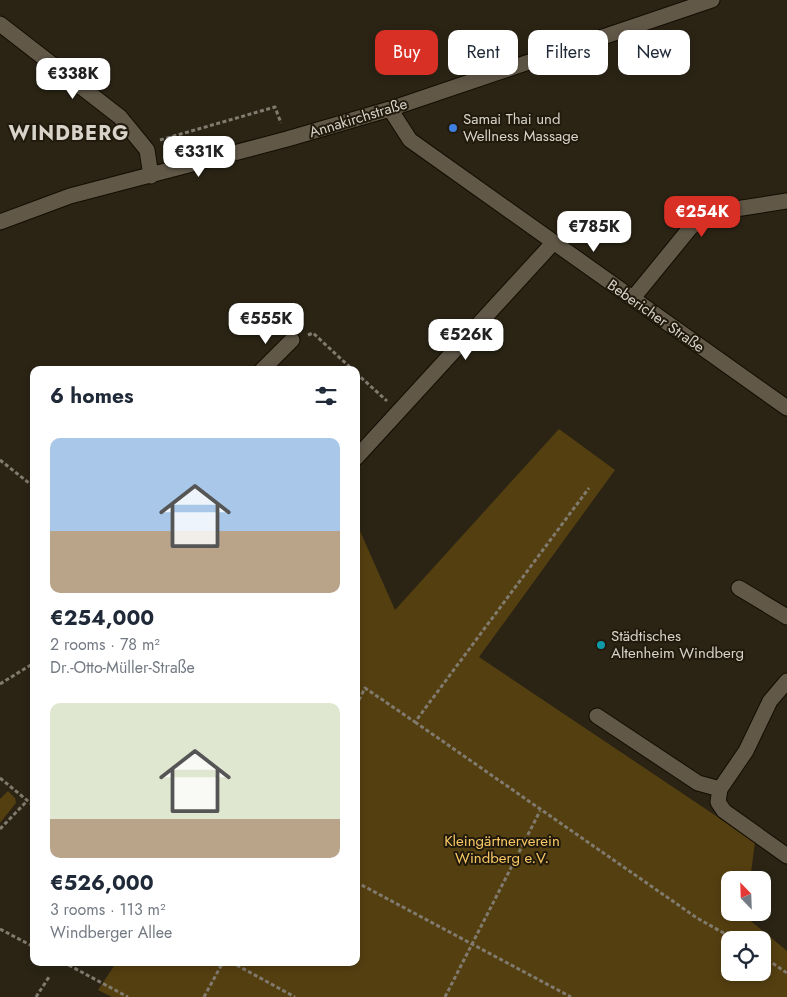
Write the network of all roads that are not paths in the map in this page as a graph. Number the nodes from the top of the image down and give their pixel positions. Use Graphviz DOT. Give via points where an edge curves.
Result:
graph roads {
  1 [pos="712,0"];
  2 [pos="0,24"];
  3 [pos="390,109"];
  4 [pos="151,176"];
  5 [pos="787,201"];
  6 [pos="0,222"];
  7 [pos="553,243"];
  8 [pos="632,298"];
  9 [pos="292,340"];
  10 [pos="266,366"];
  11 [pos="787,408"];
  12 [pos="360,454"];
  13 [pos="739,588"];
  14 [pos="787,617"];
  15 [pos="787,682"];
  16 [pos="597,716"];
  17 [pos="720,789"];
  18 [pos="787,856"];
  1 -- 3 [label="street, Annakirchstraße"];
  2 -- 4 [label="street" via="120,117 147,150"];
  3 -- 4 [label="street, Annakirchstraße"];
  3 -- 7 [label="street, Bebericher Straße" via="410,140"];
  4 -- 6 [label="street, Annakirchstraße" via="70,196"];
  5 -- 8 [label="street" via="716,212 691,227"];
  7 -- 8 [label="street, Bebericher Straße"];
  7 -- 12 [label="street"];
  8 -- 11 [label="street, Bebericher Straße"];
  9 -- 10 [label="street"];
  13 -- 14 [label="street"];
  15 -- 17 [label="street" via="770,702 746,752"];
  16 -- 17 [label="street" via="698,783"];
  17 -- 18 [label="street" via="718,802 724,811"];
}
